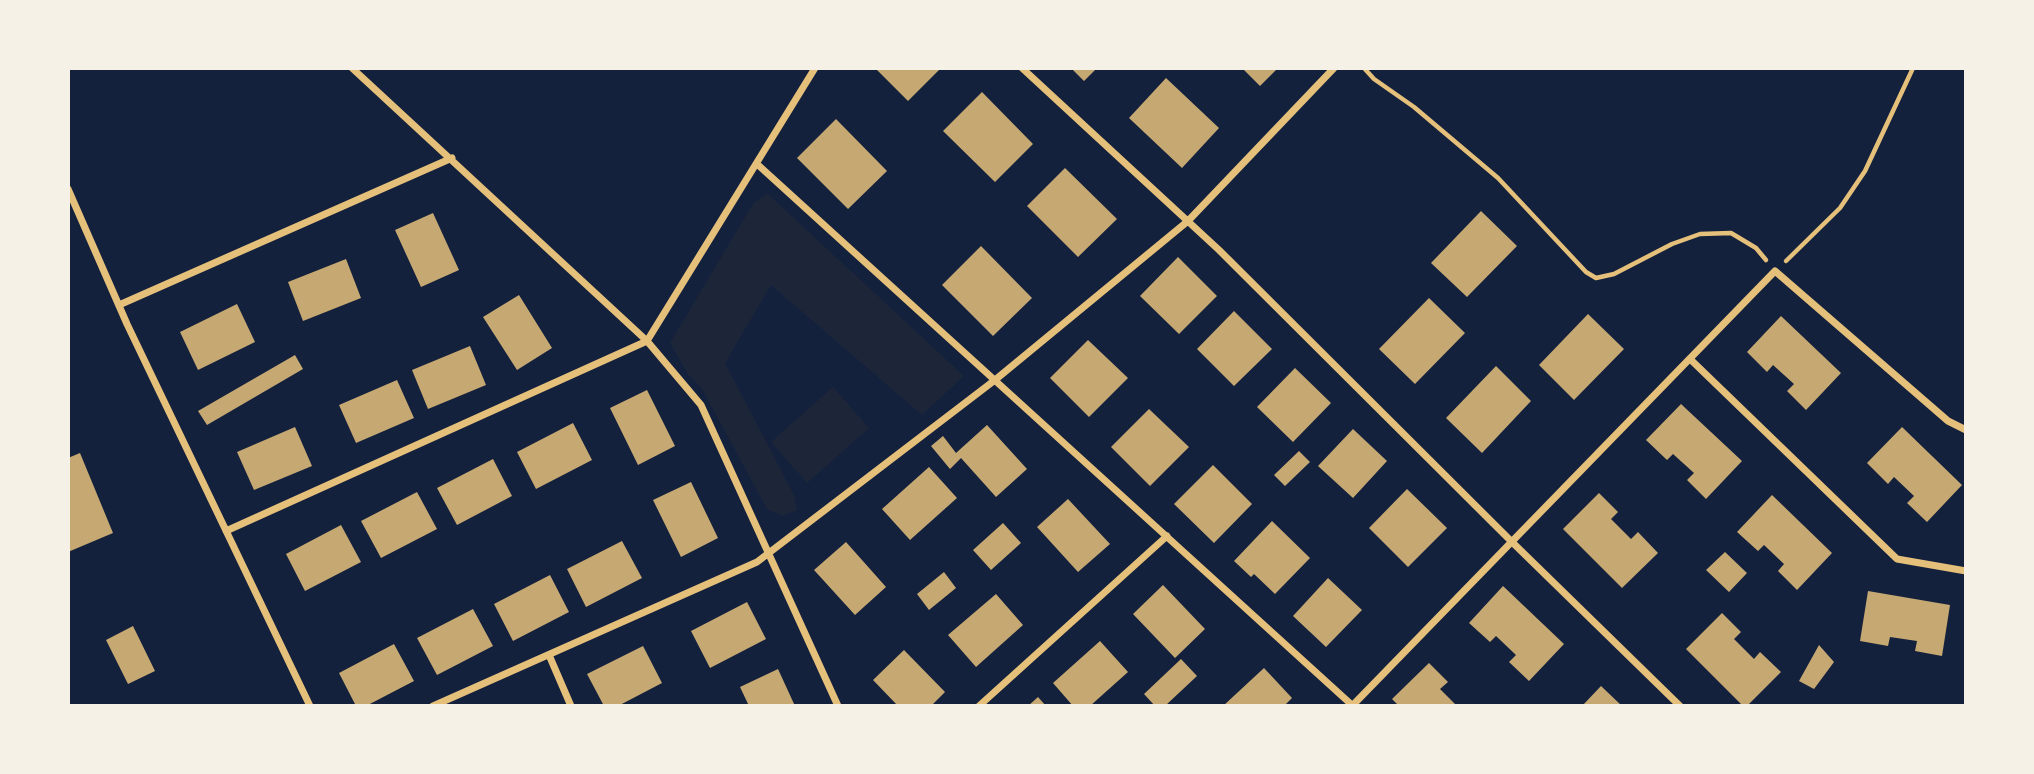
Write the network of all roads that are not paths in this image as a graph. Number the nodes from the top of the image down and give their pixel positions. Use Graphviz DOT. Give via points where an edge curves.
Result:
graph roads {
  1 [pos="352,68"];
  2 [pos="816,68"];
  3 [pos="1022,68"];
  4 [pos="1334,68"];
  5 [pos="452,158"];
  6 [pos="757,164"];
  7 [pos="68,189"];
  8 [pos="1188,221"];
  9 [pos="119,306"];
  10 [pos="647,341"];
  11 [pos="1690,359"];
  12 [pos="995,380"];
  13 [pos="1966,429"];
  14 [pos="226,531"];
  15 [pos="1167,536"];
  16 [pos="1512,542"];
  17 [pos="767,554"];
  18 [pos="1966,571"];
  19 [pos="549,655"];
  20 [pos="310,706"];
  21 [pos="433,706"];
  22 [pos="571,706"];
  23 [pos="838,706"];
  24 [pos="979,706"];
  25 [pos="1353,706"];
  26 [pos="1681,706"];
  1 -- 5 [label="street"];
  2 -- 6 [label="street"];
  3 -- 8 [label="street"];
  4 -- 8 [label="street"];
  5 -- 9 [label="street"];
  5 -- 10 [label="street"];
  6 -- 10 [label="street"];
  6 -- 12 [label="street"];
  7 -- 9 [label="street"];
  8 -- 12 [label="street"];
  8 -- 16 [label="street"];
  9 -- 14 [label="street"];
  10 -- 14 [label="street"];
  10 -- 17 [label="street" via="701,405"];
  11 -- 13 [label="street" via="1775,271 1948,421"];
  11 -- 16 [label="street"];
  11 -- 18 [label="street" via="1897,559"];
  12 -- 15 [label="street"];
  12 -- 17 [label="street"];
  14 -- 20 [label="street"];
  15 -- 24 [label="street"];
  15 -- 25 [label="street"];
  16 -- 25 [label="street"];
  16 -- 26 [label="street"];
  17 -- 19 [label="street"];
  17 -- 23 [label="street"];
  19 -- 21 [label="street"];
  19 -- 22 [label="street"];
}
